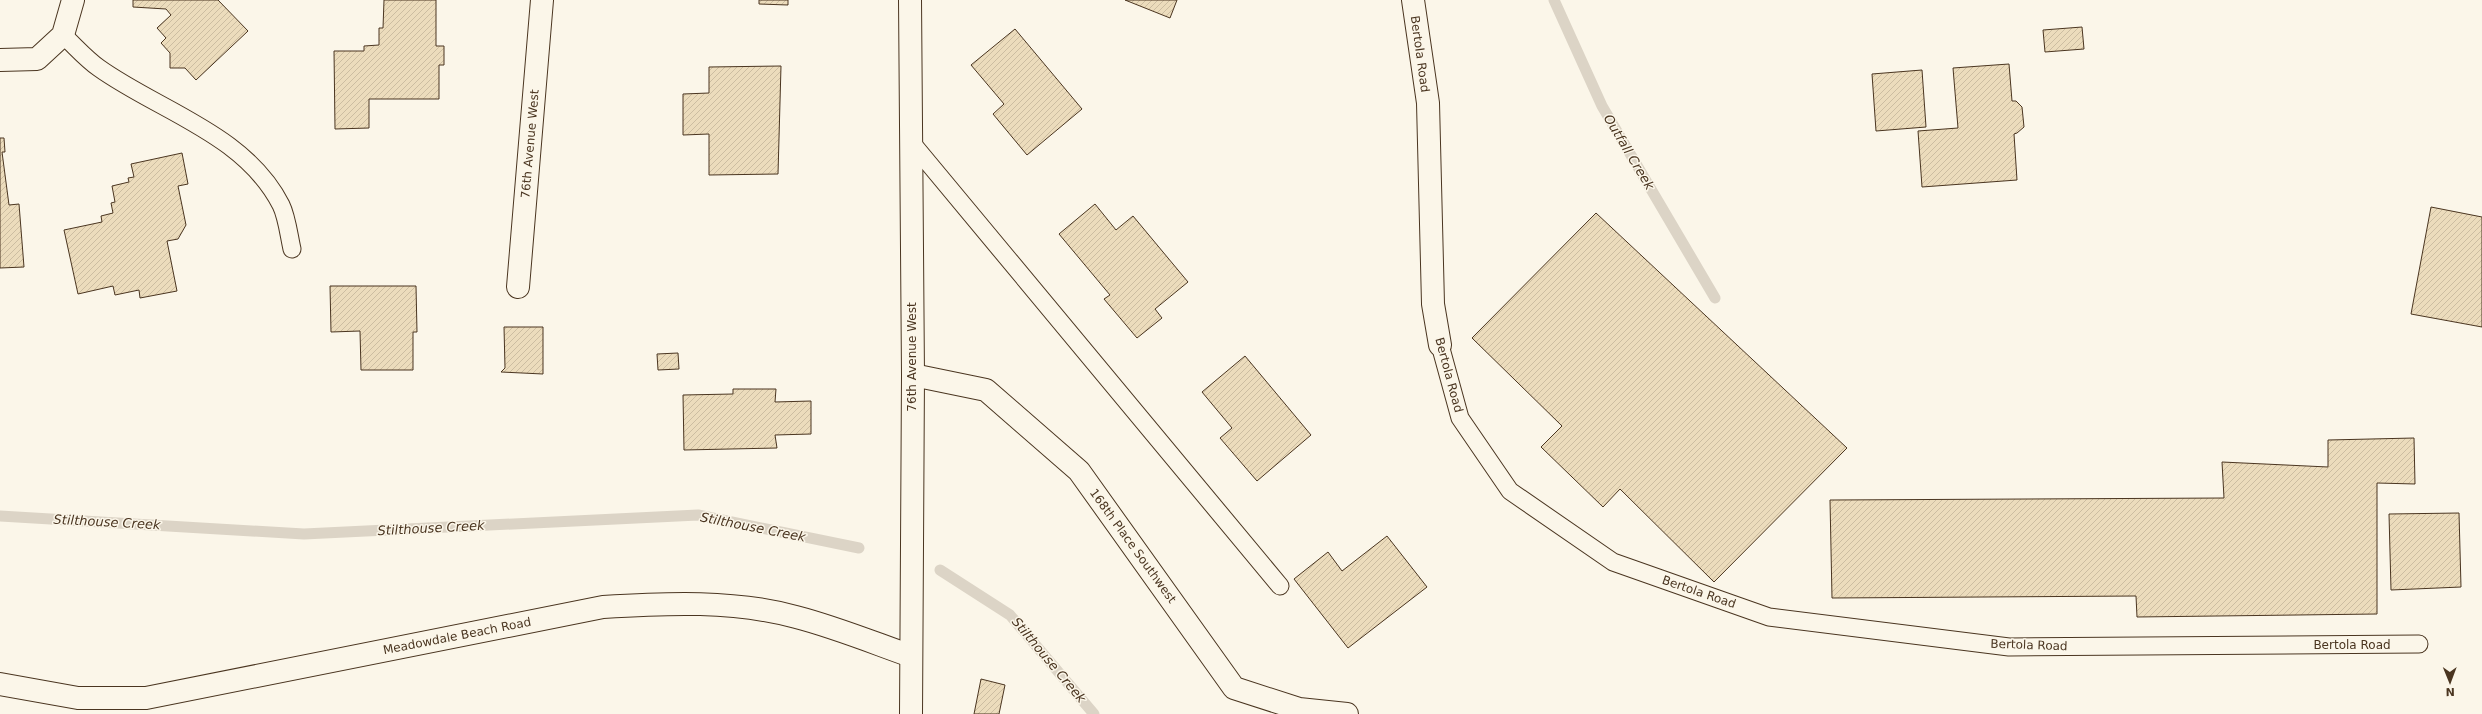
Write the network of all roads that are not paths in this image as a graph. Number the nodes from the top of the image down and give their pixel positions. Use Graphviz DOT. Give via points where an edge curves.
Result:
graph roads {
  1 [pos="73,0"];
  2 [pos="542,0"];
  3 [pos="910,0"];
  4 [pos="1412,0"];
  5 [pos="63,35"];
  6 [pos="0,60"];
  7 [pos="911,142"];
  8 [pos="292,249"];
  9 [pos="518,287"];
  10 [pos="1440,345"];
  11 [pos="913,375"];
  12 [pos="1280,586"];
  13 [pos="2419,644"];
  14 [pos="911,656"];
  15 [pos="0,684"];
  16 [pos="911,714"];
  17 [pos="1347,714"];
  1 -- 5 [label="street"];
  2 -- 9 [label="street, 76th Avenue West"];
  3 -- 7 [label="street, 76th Avenue West"];
  4 -- 10 [label="street, Bertola Road" via="1428,103 1433,304"];
  5 -- 6 [label="street" via="37,59"];
  5 -- 8 [label="lane" via="98,68 186,118 233,149 260,176 281,206"];
  7 -- 11 [label="street, 76th Avenue West"];
  7 -- 12 [label="lane"];
  10 -- 13 [label="lane, Bertola Road" via="1460,418 1510,491 1613,562 1769,617 2009,647"];
  11 -- 14 [label="street, 76th Avenue West"];
  11 -- 17 [label="street, 168th Place Southwest" via="986,390 1079,471 1234,688 1300,709"];
  14 -- 15 [label="street, Meadowdale Beach Road" via="796,616 732,606 664,603 603,606 146,698 78,698"];
  14 -- 16 [label="street, 76th Avenue West"];
}
